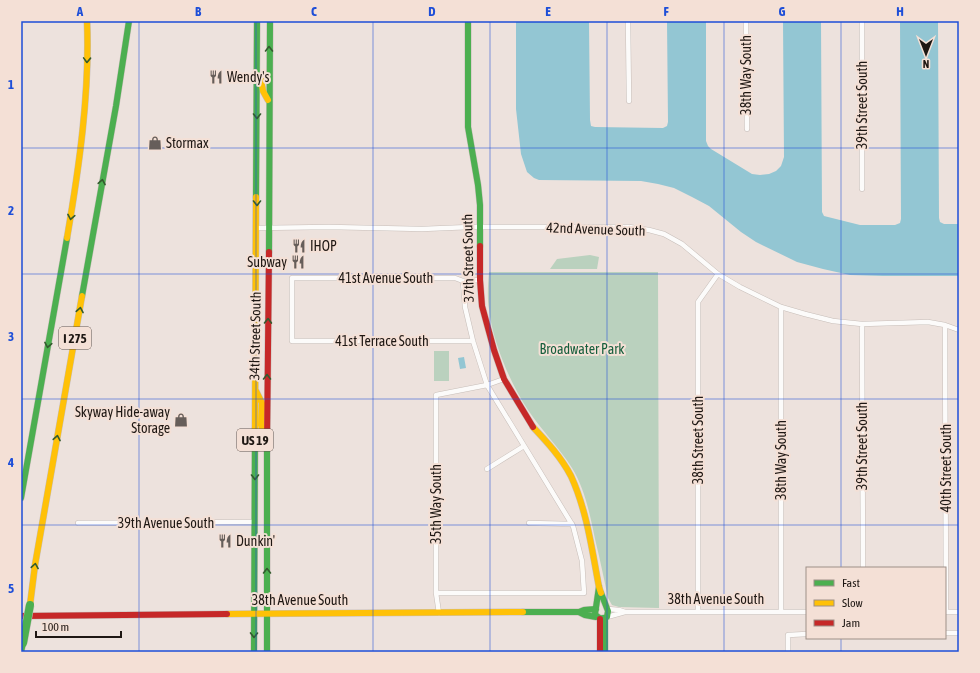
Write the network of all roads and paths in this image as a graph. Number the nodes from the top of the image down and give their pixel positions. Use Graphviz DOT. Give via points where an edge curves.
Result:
graph roads {
  1 [pos="87,21"];
  2 [pos="129,21"];
  3 [pos="134,21"];
  4 [pos="257,21"];
  5 [pos="270,21"];
  6 [pos="468,21"];
  7 [pos="628,21"];
  8 [pos="746,21"];
  9 [pos="862,21"];
  10 [pos="257,49"];
  11 [pos="121,71"];
  12 [pos="269,76"];
  13 [pos="257,77"];
  14 [pos="629,101"];
  15 [pos="269,103"];
  16 [pos="747,129"];
  17 [pos="862,189"];
  18 [pos="480,227"];
  19 [pos="256,228"];
  20 [pos="269,228"];
  21 [pos="718,274"];
  22 [pos="480,280"];
  23 [pos="463,281"];
  24 [pos="781,307"];
  25 [pos="862,324"];
  26 [pos="945,325"];
  27 [pos="959,330"];
  28 [pos="292,342"];
  29 [pos="473,342"];
  30 [pos="504,380"];
  31 [pos="487,385"];
  32 [pos="255,389"];
  33 [pos="255,438"];
  34 [pos="267,438"];
  35 [pos="524,446"];
  36 [pos="488,469"];
  37 [pos="267,482"];
  38 [pos="21,498"];
  39 [pos="254,522"];
  40 [pos="78,523"];
  41 [pos="528,523"];
  42 [pos="572,524"];
  43 [pos="863,567"];
  44 [pos="946,567"];
  45 [pos="436,593"];
  46 [pos="625,612"];
  47 [pos="698,612"];
  48 [pos="781,612"];
  49 [pos="806,612"];
  50 [pos="946,612"];
  51 [pos="959,612"];
  52 [pos="439,613"];
  53 [pos="602,613"];
  54 [pos="254,614"];
  55 [pos="267,614"];
  56 [pos="21,616"];
  57 [pos="946,633"];
  58 [pos="959,633"];
  59 [pos="806,634"];
  60 [pos="21,652"];
  61 [pos="254,652"];
  62 [pos="267,652"];
  63 [pos="600,652"];
  64 [pos="605,652"];
  65 [pos="788,652"];
  1 -- 38 [label="main road, I 275, one-way" via="86,88 81,147"];
  2 -- 11 [label="main road, I 275"];
  3 -- 11 [label="main road"];
  4 -- 10 [label="main road, 34th Street South / US 19"];
  12 -- 5 [label="main road, 34th Street South / US 19, one-way"];
  6 -- 18 [label="main road, 37th Street South" via="468,127 478,185"];
  7 -- 14 [label="street"];
  8 -- 16 [label="street, 38th Way South"];
  9 -- 17 [label="street, 39th Street South"];
  10 -- 12 [label="main road" via="262,59 263,73"];
  10 -- 13 [label="main road, 34th Street South / US 19"];
  60 -- 11 [label="main road, I 275, one-way, bridge"];
  12 -- 15 [label="main road, 34th Street South / US 19"];
  13 -- 15 [label="main road" via="262,80 263,91"];
  13 -- 19 [label="main road, 34th Street South / US 19, one-way"];
  15 -- 20 [label="main road, 34th Street South / US 19"];
  18 -- 20 [label="street, 42nd Avenue South"];
  18 -- 21 [label="street, 42nd Avenue South" via="629,227 649,230 664,234 682,244"];
  18 -- 22 [label="main road, 37th Street South"];
  19 -- 20 [label="street, 42nd Avenue South"];
  19 -- 32 [label="main road, 34th Street South / US 19"];
  34 -- 20 [label="main road, 34th Street South / US 19, one-way"];
  21 -- 24 [label="street, 42nd Avenue South"];
  21 -- 47 [label="street, 38th Street South" via="698,302"];
  22 -- 23 [label="street, 41st Avenue South"];
  22 -- 30 [label="main road, 37th Street South" via="482,306"];
  23 -- 28 [label="street, 41st Avenue South" via="455,278 292,278"];
  23 -- 29 [label="street"];
  24 -- 25 [label="street, 42nd Avenue South" via="833,320"];
  24 -- 48 [label="street, 38th Way South"];
  25 -- 26 [label="street, 42nd Avenue South" via="928,322"];
  25 -- 43 [label="street, 39th Street South"];
  26 -- 27 [label="street, 42nd Avenue South"];
  26 -- 44 [label="street, 40th Street South"];
  28 -- 29 [label="street, 41st Terrace South"];
  29 -- 31 [label="street"];
  30 -- 31 [label="street"];
  30 -- 53 [label="main road, 37th Street South" via="532,424 555,451 580,498"];
  31 -- 35 [label="street"];
  31 -- 45 [label="street, 35th Way South" via="436,396"];
  32 -- 33 [label="main road, 34th Street South / US 19"];
  32 -- 34 [label="main road" via="262,402 262,430"];
  33 -- 37 [label="main road" via="262,448 262,467"];
  33 -- 39 [label="main road, 34th Street South / US 19, one-way"];
  34 -- 37 [label="main road, 34th Street South / US 19"];
  35 -- 36 [label="street"];
  35 -- 42 [label="street"];
  55 -- 37 [label="main road, 34th Street South / US 19, one-way"];
  39 -- 40 [label="street, 39th Avenue South"];
  39 -- 54 [label="main road, 34th Street South / US 19"];
  41 -- 42 [label="street"];
  42 -- 45 [label="street" via="582,560 584,593"];
  45 -- 52 [label="street, 35th Way South"];
  46 -- 47 [label="street, 38th Avenue South"];
  46 -- 53 [label="street, 38th Avenue South"];
  46 -- 53 [label="street, 38th Avenue South" via="618,610"];
  47 -- 48 [label="street, 38th Avenue South"];
  48 -- 49 [label="street, 38th Avenue South"];
  50 -- 51 [label="street"];
  52 -- 53 [label="main road, 38th Avenue South"];
  52 -- 55 [label="main road, 38th Avenue South"];
  53 -- 63 [label="main road, 37th Street South"];
  53 -- 64 [label="main road, 37th Street South"];
  54 -- 55 [label="main road, 38th Avenue South"];
  54 -- 56 [label="main road, 38th Avenue South"];
  54 -- 61 [label="main road, 34th Street South / US 19, one-way"];
  55 -- 62 [label="main road, 34th Street South / US 19"];
  57 -- 58 [label="street"];
  59 -- 65 [label="street" via="788,635"];
}
